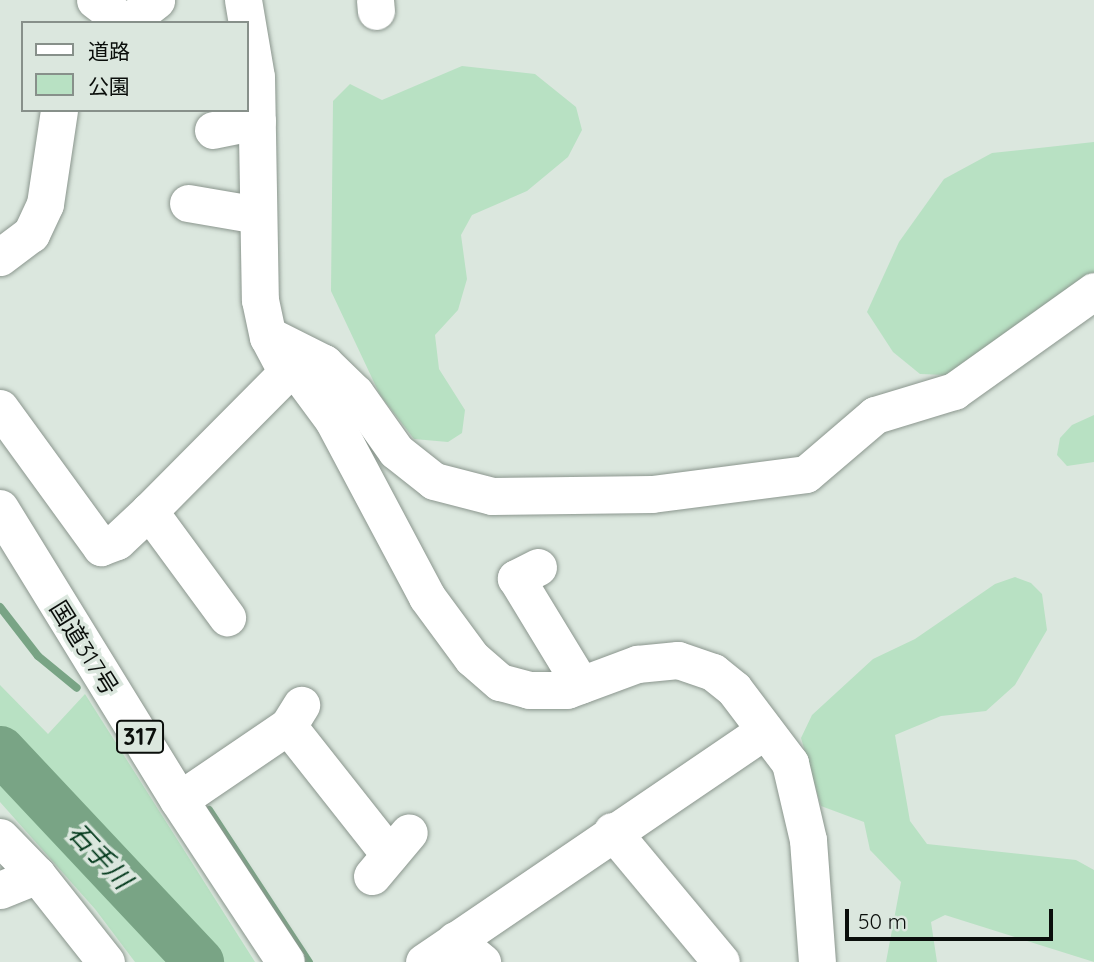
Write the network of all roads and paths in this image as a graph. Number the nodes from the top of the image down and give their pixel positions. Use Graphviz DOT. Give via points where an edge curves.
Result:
graph roads {
  1 [pos="96,0"];
  2 [pos="156,0"];
  3 [pos="243,0"];
  4 [pos="123,21"];
  5 [pos="129,21"];
  6 [pos="247,21"];
  7 [pos="248,30"];
  8 [pos="60,112"];
  9 [pos="257,121"];
  10 [pos="213,130"];
  11 [pos="188,203"];
  12 [pos="258,215"];
  13 [pos="0,257"];
  14 [pos="1094,291"];
  15 [pos="268,337"];
  16 [pos="287,372"];
  17 [pos="0,408"];
  18 [pos="0,509"];
  19 [pos="149,511"];
  20 [pos="538,567"];
  21 [pos="227,617"];
  22 [pos="581,685"];
  23 [pos="765,730"];
  24 [pos="179,800"];
  25 [pos="611,831"];
  26 [pos="0,837"];
  27 [pos="390,854"];
  28 [pos="37,875"];
  29 [pos="0,890"];
  30 [pos="468,951"];
  31 [pos="106,962"];
  32 [pos="286,962"];
  33 [pos="424,962"];
  34 [pos="720,962"];
  35 [pos="817,962"];
  1 -- 4 [label="street"];
  2 -- 5 [label="street"];
  3 -- 6 [label="street"];
  7 -- 9 [label="street"];
  8 -- 13 [label="street" via="45,204 31,234"];
  9 -- 10 [label="street"];
  9 -- 12 [label="street"];
  11 -- 12 [label="street"];
  12 -- 15 [label="street" via="256,255"];
  14 -- 15 [label="street" via="954,391 875,415 806,474 652,494 492,496 434,481 396,451 355,393 324,363 294,345"];
  15 -- 16 [label="street"];
  16 -- 19 [label="street"];
  16 -- 22 [label="street" via="302,379 333,421 427,597 472,658 500,682 528,690 567,690"];
  17 -- 19 [label="street" via="101,547 117,541"];
  18 -- 24 [label="highway, 国道317号 / 317"];
  19 -- 21 [label="street"];
  20 -- 22 [label="street" via="516,578"];
  22 -- 23 [label="street" via="637,664 678,660 713,672 734,690"];
  23 -- 25 [label="street"];
  23 -- 35 [label="street" via="790,763 800,801 808,840"];
  24 -- 27 [label="street" via="294,715"];
  24 -- 32 [label="highway, 国道317号 / 317"];
  25 -- 30 [label="street"];
  25 -- 34 [label="street"];
  26 -- 28 [label="street"];
  28 -- 29 [label="street"];
  28 -- 31 [label="street"];
  30 -- 33 [label="street"];
}
